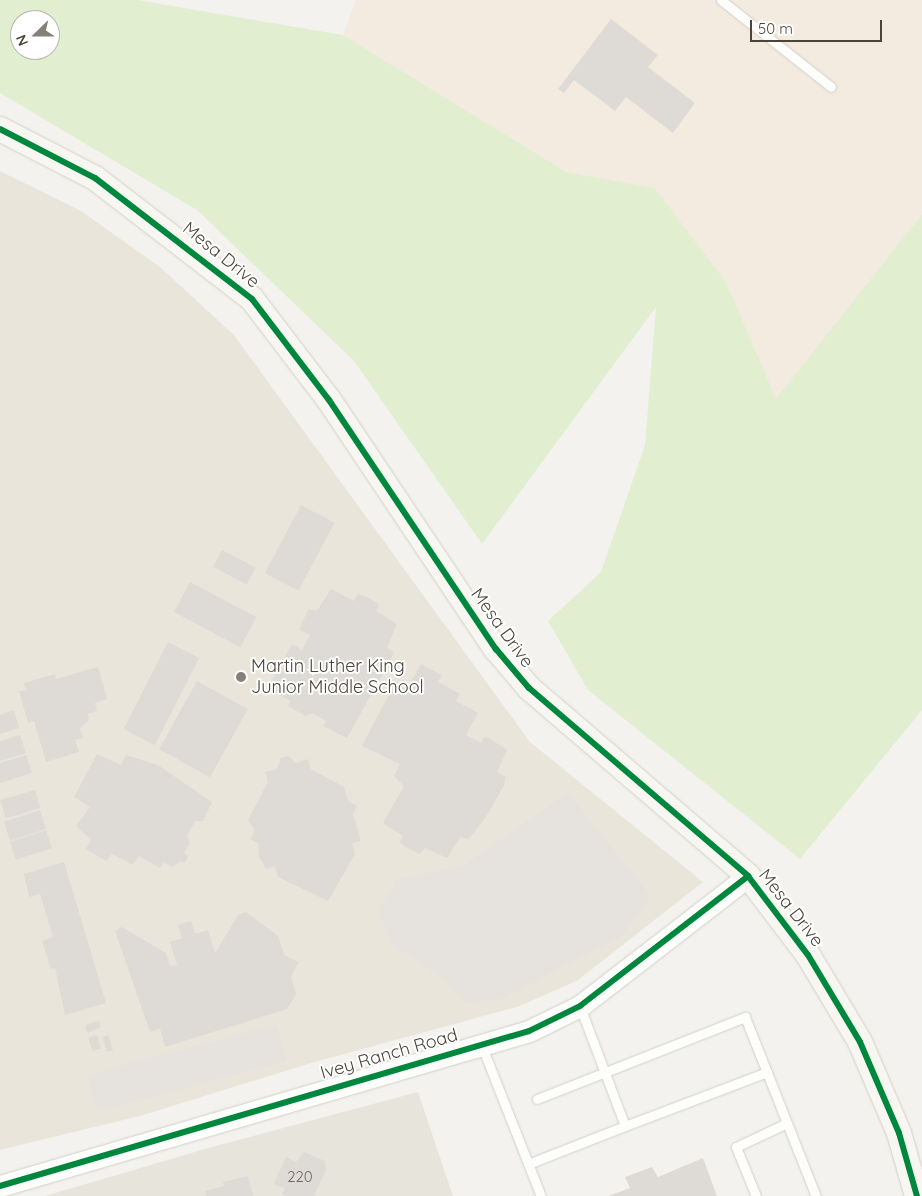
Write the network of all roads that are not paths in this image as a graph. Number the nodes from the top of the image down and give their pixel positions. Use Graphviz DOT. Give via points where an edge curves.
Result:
graph roads {
  1 [pos="721,0"];
  2 [pos="831,87"];
  3 [pos="0,129"];
  4 [pos="748,876"];
  5 [pos="580,1006"];
  6 [pos="481,1044"];
  7 [pos="605,1072"];
  8 [pos="767,1072"];
  9 [pos="537,1099"];
  10 [pos="787,1123"];
  11 [pos="625,1126"];
  12 [pos="528,1164"];
  13 [pos="0,1186"];
  14 [pos="541,1196"];
  15 [pos="756,1196"];
  16 [pos="816,1196"];
  17 [pos="916,1196"];
  1 -- 2 [label="lane"];
  3 -- 4 [label="main road, Mesa Drive" via="95,178 252,299 329,400 496,649 529,688"];
  4 -- 5 [label="street, Ivey Ranch Road"];
  4 -- 17 [label="main road, Mesa Drive" via="808,954 860,1042 899,1133"];
  5 -- 6 [label="street, Ivey Ranch Road" via="528,1031"];
  5 -- 7 [label="lane"];
  6 -- 12 [label="lane"];
  6 -- 13 [label="street, Ivey Ranch Road"];
  7 -- 8 [label="lane" via="745,1017"];
  7 -- 9 [label="lane"];
  7 -- 11 [label="lane"];
  8 -- 10 [label="lane"];
  8 -- 11 [label="lane"];
  10 -- 15 [label="lane" via="736,1148"];
  10 -- 16 [label="lane"];
  11 -- 12 [label="lane"];
  12 -- 14 [label="lane"];
}
